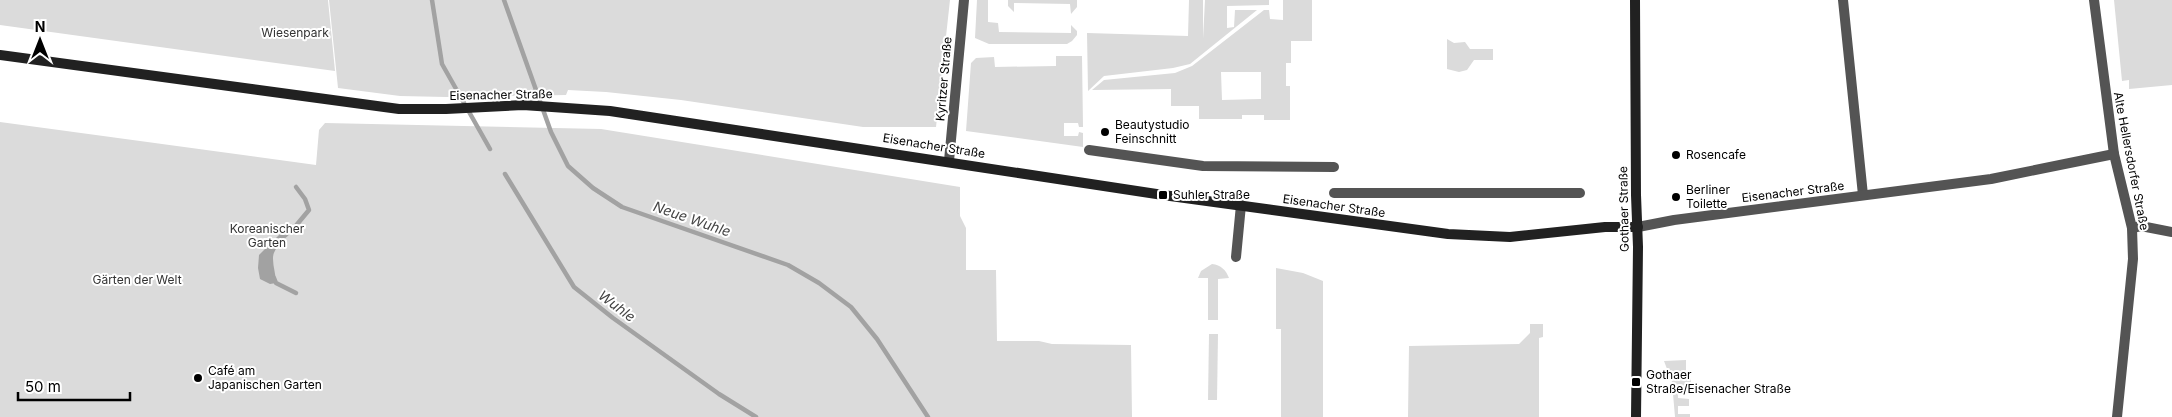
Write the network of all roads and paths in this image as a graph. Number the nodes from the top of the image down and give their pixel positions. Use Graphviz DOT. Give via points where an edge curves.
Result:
graph roads {
  1 [pos="964,0"];
  2 [pos="1635,0"];
  3 [pos="1843,0"];
  4 [pos="2094,0"];
  5 [pos="0,55"];
  6 [pos="1089,150"];
  7 [pos="2114,154"];
  8 [pos="949,161"];
  9 [pos="1334,167"];
  10 [pos="1334,193"];
  11 [pos="1580,193"];
  12 [pos="1863,195"];
  13 [pos="1241,205"];
  14 [pos="1638,227"];
  15 [pos="2132,228"];
  16 [pos="2172,232"];
  17 [pos="1236,257"];
  18 [pos="1636,417"];
  19 [pos="2117,417"];
  1 -- 8 [label="street, Kyritzer Straße"];
  2 -- 14 [label="street, Gothaer Straße"];
  3 -- 12 [label="street, Eisenacher Straße"];
  4 -- 7 [label="street, Alte Hellersdorfer Straße"];
  5 -- 8 [label="street, Eisenacher Straße" via="399,109 523,105 619,112"];
  6 -- 9 [label="street" via="1203,166"];
  7 -- 12 [label="street, Eisenacher Straße" via="1991,179"];
  7 -- 15 [label="street, Alte Hellersdorfer Straße"];
  8 -- 13 [label="street, Eisenacher Straße"];
  10 -- 11 [label="street, Eisenacher Straße"];
  12 -- 14 [label="street, Eisenacher Straße"];
  13 -- 14 [label="street, Eisenacher Straße" via="1448,234 1484,236"];
  13 -- 17 [label="street"];
  14 -- 18 [label="street, Gothaer Straße"];
  15 -- 16 [label="street" via="2141,226"];
  15 -- 19 [label="street, Alte Hellersdorfer Straße"];
}
